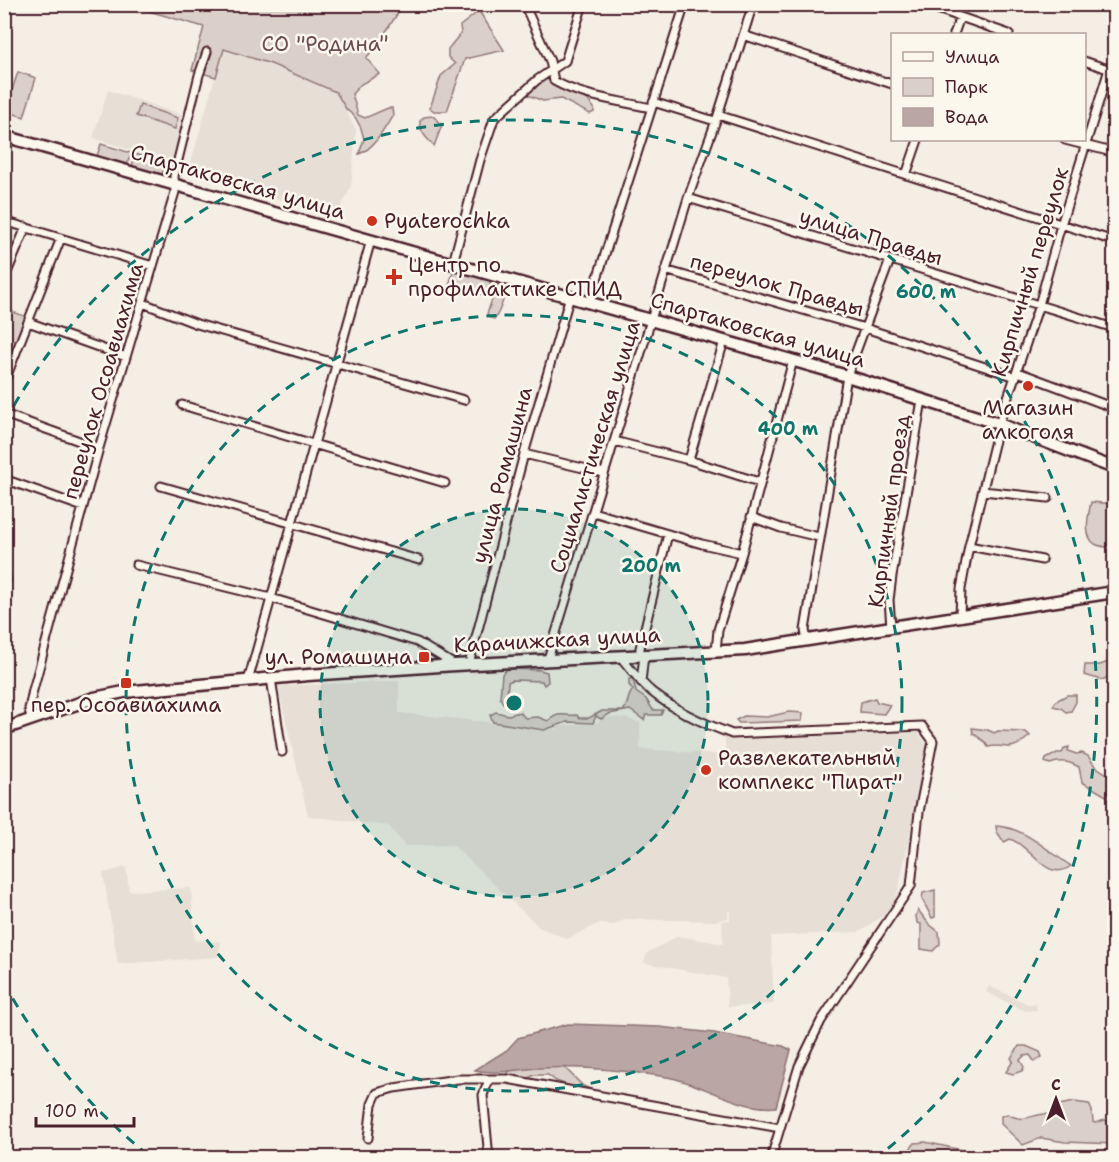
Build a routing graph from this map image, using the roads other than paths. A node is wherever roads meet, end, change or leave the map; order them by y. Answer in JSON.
{"nodes":[{"id":1,"x":525,"y":4,"type":"edge"},
{"id":2,"x":583,"y":4,"type":"edge"},
{"id":3,"x":685,"y":4,"type":"edge"},
{"id":4,"x":753,"y":4,"type":"edge"},
{"id":5,"x":923,"y":4,"type":"edge"},
{"id":6,"x":960,"y":17,"type":"junction"},
{"id":7,"x":954,"y":33,"type":"edge"},
{"id":8,"x":1006,"y":33,"type":"edge"},
{"id":9,"x":743,"y":35,"type":"junction"},
{"id":10,"x":207,"y":52,"type":"dead end"},
{"id":11,"x":1114,"y":61,"type":"edge"},
{"id":12,"x":1086,"y":62,"type":"edge"},
{"id":13,"x":1112,"y":70,"type":"edge"},
{"id":14,"x":551,"y":71,"type":"junction"},
{"id":15,"x":891,"y":84,"type":"edge"},
{"id":16,"x":652,"y":105,"type":"junction"},
{"id":17,"x":716,"y":118,"type":"junction"},
{"id":18,"x":4,"y":136,"type":"edge"},
{"id":19,"x":918,"y":141,"type":"edge"},
{"id":20,"x":1068,"y":141,"type":"edge"},
{"id":21,"x":1085,"y":146,"type":"junction"},
{"id":22,"x":1108,"y":151,"type":"dead end"},
{"id":23,"x":906,"y":175,"type":"junction"},
{"id":24,"x":175,"y":183,"type":"junction"},
{"id":25,"x":688,"y":198,"type":"junction"},
{"id":26,"x":4,"y":221,"type":"edge"},
{"id":27,"x":1061,"y":225,"type":"junction"},
{"id":28,"x":26,"y":227,"type":"junction"},
{"id":29,"x":61,"y":238,"type":"junction"},
{"id":30,"x":371,"y":240,"type":"junction"},
{"id":31,"x":1114,"y":242,"type":"edge"},
{"id":32,"x":890,"y":260,"type":"junction"},
{"id":33,"x":453,"y":263,"type":"junction"},
{"id":34,"x":153,"y":266,"type":"junction"},
{"id":35,"x":665,"y":270,"type":"junction"},
{"id":36,"x":4,"y":280,"type":"edge"},
{"id":37,"x":570,"y":296,"type":"junction"},
{"id":38,"x":590,"y":301,"type":"junction"},
{"id":39,"x":143,"y":303,"type":"junction"},
{"id":40,"x":1039,"y":305,"type":"junction"},
{"id":41,"x":651,"y":319,"type":"junction"},
{"id":42,"x":28,"y":322,"type":"junction"},
{"id":43,"x":865,"y":328,"type":"junction"},
{"id":44,"x":1114,"y":328,"type":"edge"},
{"id":45,"x":724,"y":341,"type":"junction"},
{"id":46,"x":126,"y":357,"type":"junction"},
{"id":47,"x":793,"y":360,"type":"junction"},
{"id":48,"x":338,"y":363,"type":"junction"},
{"id":49,"x":1017,"y":374,"type":"junction"},
{"id":50,"x":847,"y":376,"type":"junction"},
{"id":51,"x":4,"y":383,"type":"edge"},
{"id":52,"x":464,"y":400,"type":"dead end"},
{"id":53,"x":922,"y":400,"type":"junction"},
{"id":54,"x":183,"y":405,"type":"dead end"},
{"id":55,"x":1114,"y":408,"type":"edge"},
{"id":56,"x":4,"y":414,"type":"edge"},
{"id":57,"x":999,"y":424,"type":"junction"},
{"id":58,"x":614,"y":441,"type":"junction"},
{"id":59,"x":315,"y":444,"type":"junction"},
{"id":60,"x":99,"y":448,"type":"junction"},
{"id":61,"x":524,"y":454,"type":"junction"},
{"id":62,"x":689,"y":460,"type":"junction"},
{"id":63,"x":1114,"y":468,"type":"edge"},
{"id":64,"x":604,"y":473,"type":"junction"},
{"id":65,"x":4,"y":479,"type":"edge"},
{"id":66,"x":759,"y":482,"type":"junction"},
{"id":67,"x":445,"y":483,"type":"dead end"},
{"id":68,"x":161,"y":486,"type":"dead end"},
{"id":69,"x":983,"y":491,"type":"junction"},
{"id":70,"x":1048,"y":498,"type":"dead end"},
{"id":71,"x":84,"y":507,"type":"junction"},
{"id":72,"x":593,"y":512,"type":"junction"},
{"id":73,"x":751,"y":517,"type":"junction"},
{"id":74,"x":292,"y":522,"type":"junction"},
{"id":75,"x":668,"y":534,"type":"junction"},
{"id":76,"x":819,"y":537,"type":"junction"},
{"id":77,"x":969,"y":546,"type":"junction"},
{"id":78,"x":742,"y":553,"type":"junction"},
{"id":79,"x":419,"y":560,"type":"dead end"},
{"id":80,"x":1042,"y":560,"type":"dead end"},
{"id":81,"x":136,"y":565,"type":"dead end"},
{"id":82,"x":4,"y":569,"type":"edge"},
{"id":83,"x":4,"y":587,"type":"edge"},
{"id":84,"x":1114,"y":592,"type":"edge"},
{"id":85,"x":271,"y":598,"type":"junction"},
{"id":86,"x":960,"y":616,"type":"junction"},
{"id":87,"x":891,"y":627,"type":"junction"},
{"id":88,"x":807,"y":641,"type":"junction"},
{"id":89,"x":716,"y":652,"type":"junction"},
{"id":90,"x":620,"y":656,"type":"junction"},
{"id":91,"x":642,"y":656,"type":"junction"},
{"id":92,"x":548,"y":659,"type":"junction"},
{"id":93,"x":469,"y":664,"type":"junction"},
{"id":94,"x":455,"y":665,"type":"junction"},
{"id":95,"x":271,"y":678,"type":"junction"},
{"id":96,"x":248,"y":681,"type":"junction"},
{"id":97,"x":641,"y":682,"type":"junction"},
{"id":98,"x":31,"y":719,"type":"junction"},
{"id":99,"x":4,"y":729,"type":"edge"},
{"id":100,"x":282,"y":752,"type":"dead end"},
{"id":101,"x":489,"y":1080,"type":"junction"},
{"id":102,"x":780,"y":1128,"type":"junction"},
{"id":103,"x":368,"y":1138,"type":"dead end"},
{"id":104,"x":489,"y":1158,"type":"edge"},
{"id":105,"x":771,"y":1158,"type":"edge"}],
"edges":[{"from":1,"to":14,"type":"street"},
{"from":2,"to":14,"type":"street"},
{"from":3,"to":16,"type":"street"},
{"from":4,"to":9,"type":"street","name":"Социалистическая улица"},
{"from":5,"to":6,"type":"street"},
{"from":6,"to":7,"type":"street"},
{"from":6,"to":8,"type":"street"},
{"from":9,"to":15,"type":"street"},
{"from":9,"to":17,"type":"street","name":"Социалистическая улица"},
{"from":10,"to":24,"type":"street","name":"переулок Осоавиахима"},
{"from":11,"to":13,"type":"street","name":"Кирпичный переулок"},
{"from":12,"to":13,"type":"street"},
{"from":13,"to":21,"type":"street","name":"Кирпичный переулок"},
{"from":14,"to":16,"type":"street"},
{"from":14,"to":33,"type":"street"},
{"from":16,"to":17,"type":"street"},
{"from":16,"to":38,"type":"street"},
{"from":17,"to":23,"type":"street"},
{"from":17,"to":25,"type":"street","name":"Социалистическая улица"},
{"from":18,"to":24,"type":"street","name":"Спартаковская улица"},
{"from":19,"to":23,"type":"street"},
{"from":20,"to":21,"type":"street"},
{"from":21,"to":22,"type":"street"},
{"from":21,"to":27,"type":"street","name":"Кирпичный переулок"},
{"from":23,"to":27,"type":"street"},
{"from":24,"to":30,"type":"street","name":"Спартаковская улица"},
{"from":24,"to":34,"type":"street","name":"переулок Осоавиахима"},
{"from":25,"to":32,"type":"street","name":"улица Правды"},
{"from":25,"to":35,"type":"street","name":"Социалистическая улица"},
{"from":26,"to":28,"type":"street"},
{"from":27,"to":31,"type":"street"},
{"from":27,"to":40,"type":"street","name":"Кирпичный переулок"},
{"from":28,"to":29,"type":"street"},
{"from":28,"to":36,"type":"street"},
{"from":29,"to":34,"type":"street"},
{"from":29,"to":42,"type":"street"},
{"from":30,"to":33,"type":"street","name":"Спартаковская улица"},
{"from":30,"to":48,"type":"street"},
{"from":32,"to":40,"type":"street","name":"улица Правды"},
{"from":32,"to":43,"type":"street"},
{"from":33,"to":37,"type":"street","name":"Спартаковская улица"},
{"from":34,"to":39,"type":"street","name":"переулок Осоавиахима"},
{"from":35,"to":41,"type":"street","name":"Социалистическая улица"},
{"from":35,"to":43,"type":"street","name":"переулок Правды"},
{"from":37,"to":38,"type":"street","name":"Спартаковская улица"},
{"from":37,"to":61,"type":"street","name":"улица Ромашина"},
{"from":38,"to":41,"type":"street","name":"Спартаковская улица"},
{"from":39,"to":46,"type":"street","name":"переулок Осоавиахима"},
{"from":39,"to":48,"type":"street"},
{"from":40,"to":44,"type":"street","name":"улица Правды"},
{"from":40,"to":49,"type":"street","name":"Кирпичный переулок"},
{"from":41,"to":45,"type":"street","name":"Спартаковская улица"},
{"from":41,"to":58,"type":"street","name":"Социалистическая улица"},
{"from":42,"to":46,"type":"street"},
{"from":42,"to":51,"type":"street"},
{"from":43,"to":49,"type":"street","name":"переулок Правды"},
{"from":43,"to":50,"type":"street"},
{"from":45,"to":47,"type":"street","name":"Спартаковская улица"},
{"from":45,"to":62,"type":"street"},
{"from":46,"to":60,"type":"street","name":"переулок Осоавиахима"},
{"from":47,"to":50,"type":"street","name":"Спартаковская улица"},
{"from":47,"to":66,"type":"street"},
{"from":48,"to":52,"type":"street"},
{"from":48,"to":59,"type":"street"},
{"from":49,"to":55,"type":"street","name":"переулок Правды"},
{"from":49,"to":57,"type":"street","name":"Кирпичный переулок"},
{"from":50,"to":53,"type":"street","name":"Спартаковская улица"},
{"from":50,"to":76,"type":"street"},
{"from":53,"to":57,"type":"street","name":"Спартаковская улица"},
{"from":53,"to":87,"type":"street","name":"Кирпичный проезд"},
{"from":54,"to":59,"type":"street"},
{"from":56,"to":60,"type":"street"},
{"from":57,"to":63,"type":"street","name":"Спартаковская улица"},
{"from":57,"to":69,"type":"street","name":"Кирпичный переулок"},
{"from":58,"to":62,"type":"street"},
{"from":58,"to":64,"type":"street","name":"Социалистическая улица"},
{"from":59,"to":67,"type":"street"},
{"from":59,"to":74,"type":"street"},
{"from":60,"to":71,"type":"street","name":"переулок Осоавиахима"},
{"from":61,"to":64,"type":"street"},
{"from":61,"to":93,"type":"street","name":"улица Ромашина"},
{"from":62,"to":66,"type":"street"},
{"from":64,"to":72,"type":"street","name":"Социалистическая улица"},
{"from":65,"to":71,"type":"street"},
{"from":66,"to":73,"type":"street"},
{"from":68,"to":74,"type":"street"},
{"from":69,"to":70,"type":"street"},
{"from":69,"to":77,"type":"street","name":"Кирпичный переулок"},
{"from":71,"to":98,"type":"street","name":"переулок Осоавиахима"},
{"from":72,"to":75,"type":"street"},
{"from":72,"to":92,"type":"street","name":"Социалистическая улица"},
{"from":73,"to":76,"type":"street"},
{"from":73,"to":78,"type":"street"},
{"from":74,"to":79,"type":"street"},
{"from":74,"to":85,"type":"street"},
{"from":75,"to":78,"type":"street"},
{"from":75,"to":91,"type":"street"},
{"from":76,"to":88,"type":"street"},
{"from":77,"to":80,"type":"street"},
{"from":77,"to":86,"type":"street","name":"Кирпичный переулок"},
{"from":78,"to":89,"type":"street"},
{"from":81,"to":85,"type":"street"},
{"from":82,"to":83,"type":"street"},
{"from":84,"to":86,"type":"street","name":"Карачижская улица"},
{"from":85,"to":94,"type":"street"},
{"from":85,"to":96,"type":"street"},
{"from":86,"to":87,"type":"street","name":"Карачижская улица"},
{"from":87,"to":88,"type":"street","name":"Карачижская улица"},
{"from":88,"to":89,"type":"street","name":"Карачижская улица"},
{"from":89,"to":91,"type":"street","name":"Карачижская улица"},
{"from":90,"to":91,"type":"street","name":"Карачижская улица"},
{"from":90,"to":92,"type":"street","name":"Карачижская улица"},
{"from":90,"to":97,"type":"street"},
{"from":91,"to":97,"type":"street"},
{"from":92,"to":93,"type":"street","name":"Карачижская улица"},
{"from":93,"to":94,"type":"street","name":"Карачижская улица"},
{"from":94,"to":95,"type":"street","name":"Карачижская улица"},
{"from":95,"to":96,"type":"street","name":"Карачижская улица"},
{"from":95,"to":100,"type":"street"},
{"from":96,"to":98,"type":"street","name":"Карачижская улица"},
{"from":97,"to":102,"type":"street"},
{"from":98,"to":99,"type":"street","name":"Карачижская улица"},
{"from":101,"to":102,"type":"street"},
{"from":101,"to":103,"type":"street"},
{"from":101,"to":104,"type":"street"},
{"from":102,"to":105,"type":"street"}]}
